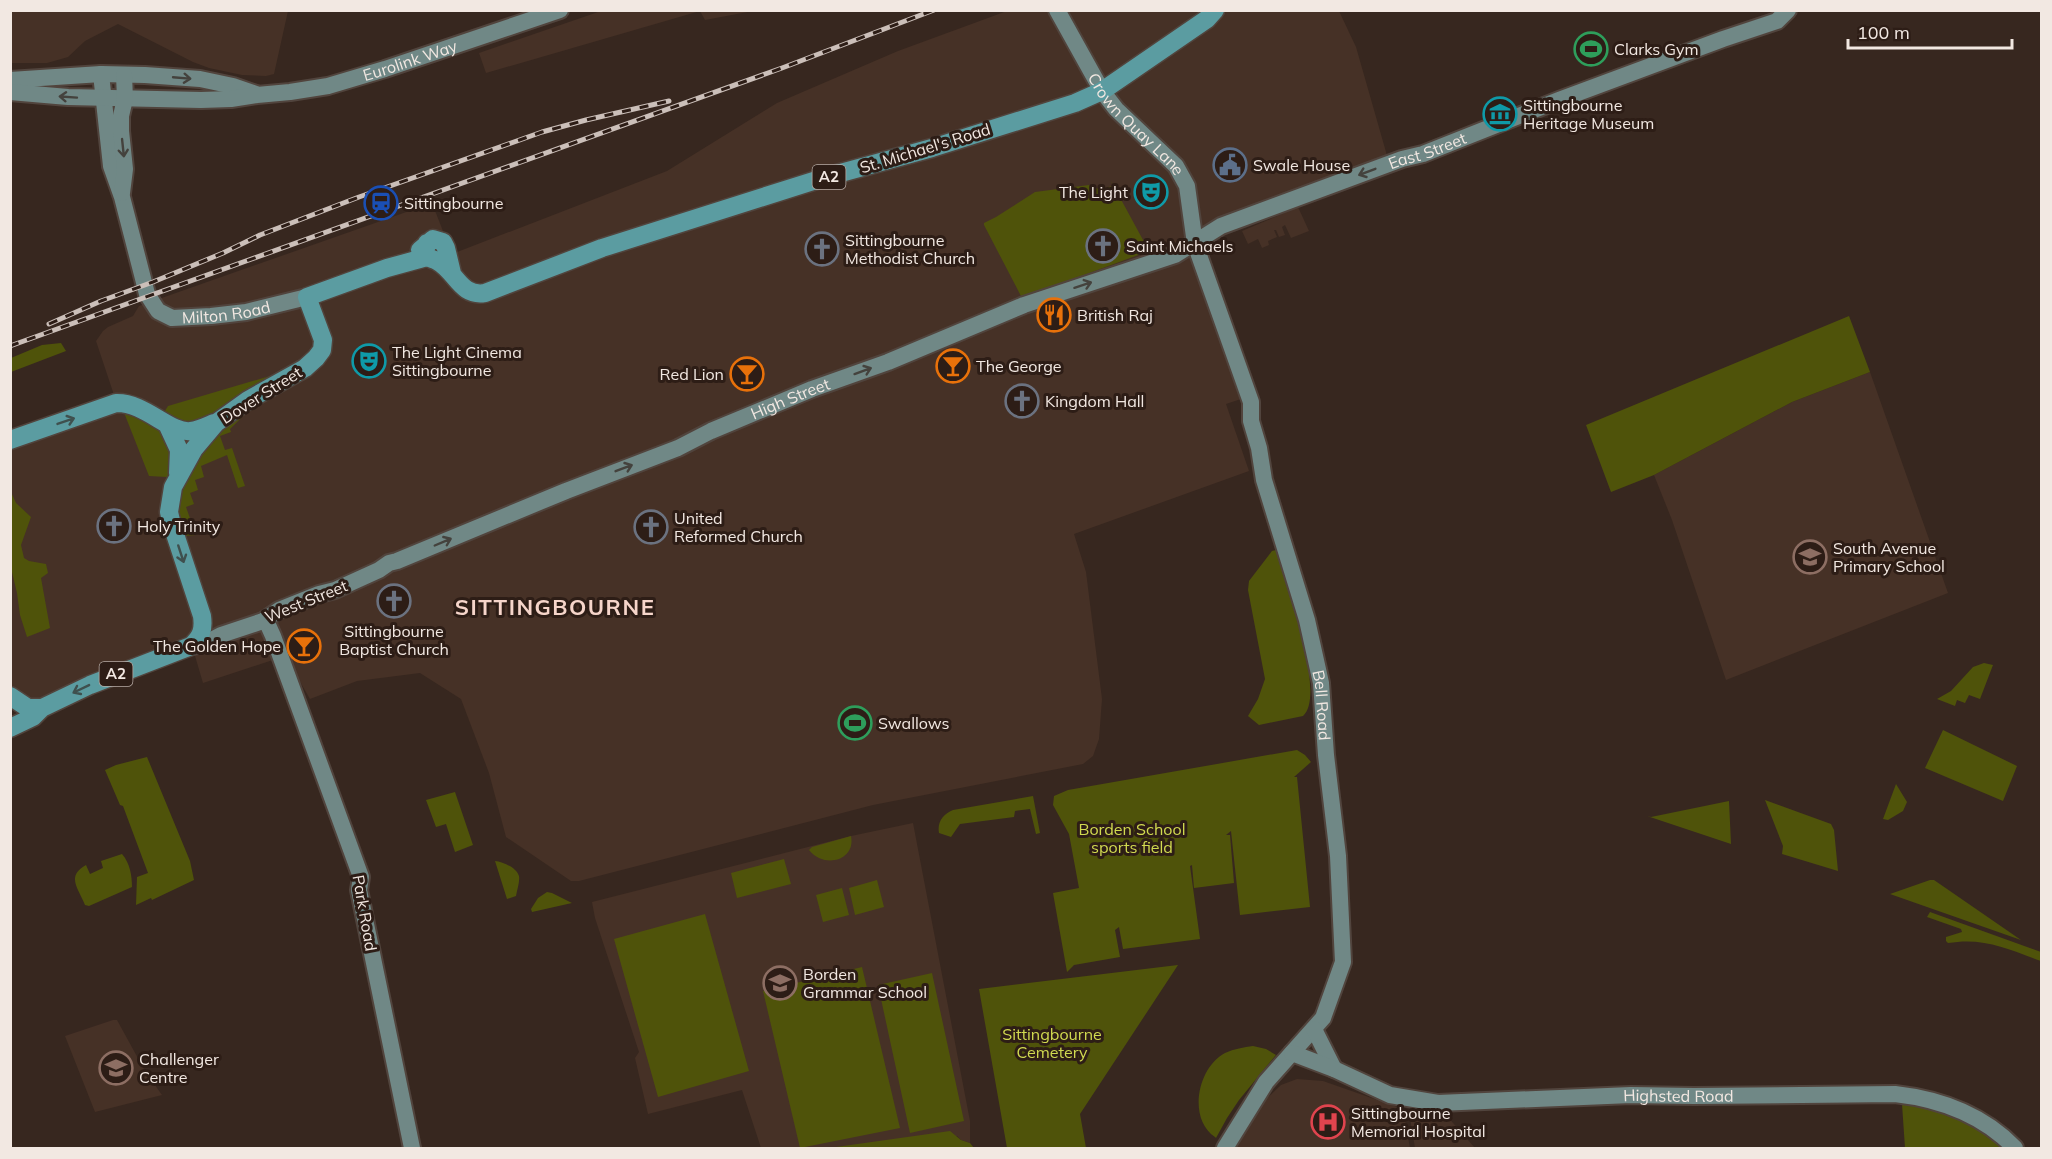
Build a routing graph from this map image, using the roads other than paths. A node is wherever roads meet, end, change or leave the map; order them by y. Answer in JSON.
{"nodes":[{"id":1,"x":560,"y":10,"type":"edge"},
{"id":2,"x":1057,"y":10,"type":"edge"},
{"id":3,"x":1215,"y":10,"type":"edge"},
{"id":4,"x":1788,"y":10,"type":"edge"},
{"id":5,"x":1765,"y":18,"type":"edge"},
{"id":6,"x":101,"y":74,"type":"junction"},
{"id":7,"x":124,"y":75,"type":"junction"},
{"id":8,"x":10,"y":80,"type":"edge"},
{"id":9,"x":1102,"y":91,"type":"junction"},
{"id":10,"x":10,"y":92,"type":"edge"},
{"id":11,"x":257,"y":94,"type":"junction"},
{"id":12,"x":104,"y":98,"type":"junction"},
{"id":13,"x":125,"y":99,"type":"junction"},
{"id":14,"x":122,"y":197,"type":"junction"},
{"id":15,"x":1195,"y":244,"type":"junction"},
{"id":16,"x":340,"y":285,"type":"junction"},
{"id":17,"x":307,"y":297,"type":"junction"},
{"id":18,"x":316,"y":318,"type":"junction"},
{"id":19,"x":216,"y":423,"type":"junction"},
{"id":20,"x":166,"y":424,"type":"junction"},
{"id":21,"x":10,"y":440,"type":"edge"},
{"id":22,"x":177,"y":477,"type":"junction"},
{"id":23,"x":389,"y":563,"type":"joint"},
{"id":24,"x":263,"y":621,"type":"junction"},
{"id":25,"x":204,"y":626,"type":"junction"},
{"id":26,"x":221,"y":635,"type":"junction"},
{"id":27,"x":190,"y":646,"type":"junction"},
{"id":28,"x":10,"y":696,"type":"edge"},
{"id":29,"x":10,"y":703,"type":"edge"},
{"id":30,"x":42,"y":708,"type":"junction"},
{"id":31,"x":10,"y":711,"type":"edge"},
{"id":32,"x":10,"y":728,"type":"edge"},
{"id":33,"x":1314,"y":1029,"type":"junction"},
{"id":34,"x":1292,"y":1053,"type":"junction"},
{"id":35,"x":1334,"y":1069,"type":"junction"},
{"id":36,"x":412,"y":1149,"type":"edge"},
{"id":37,"x":1226,"y":1149,"type":"edge"},
{"id":38,"x":2015,"y":1149,"type":"edge"}],
"edges":[{"from":1,"to":11,"type":"street","name":"Eurolink Way"},
{"from":2,"to":9,"type":"street","name":"Crown Quay Lane"},
{"from":3,"to":9,"type":"main road","name":"St. Michael's Road","number":"A2"},
{"from":4,"to":5,"type":"street","name":"East Street"},
{"from":5,"to":15,"type":"street","name":"East Street","one_way":true},
{"from":6,"to":7,"type":"street","name":"Eurolink Way"},
{"from":6,"to":8,"type":"street","name":"Eurolink Way"},
{"from":6,"to":12,"type":"street","name":"Milton Road"},
{"from":7,"to":11,"type":"street","name":"Eurolink Way","one_way":true},
{"from":7,"to":13,"type":"street","name":"Milton Road"},
{"from":9,"to":15,"type":"street","name":"Crown Quay Lane"},
{"from":9,"to":16,"type":"main road","name":"St. Michael's Road","number":"A2"},
{"from":12,"to":10,"type":"street","name":"Eurolink Way","one_way":true},
{"from":11,"to":13,"type":"street","name":"Eurolink Way"},
{"from":12,"to":13,"type":"street","name":"Eurolink Way"},
{"from":12,"to":14,"type":"street","name":"Milton Road"},
{"from":13,"to":14,"type":"street","name":"Milton Road","one_way":true},
{"from":14,"to":17,"type":"street","name":"Milton Road"},
{"from":23,"to":15,"type":"street","name":"High Street","one_way":true},
{"from":15,"to":33,"type":"street","name":"Bell Road"},
{"from":16,"to":17,"type":"main road","name":"St. Michael's Road","number":"A2"},
{"from":16,"to":18,"type":"main road"},
{"from":17,"to":18,"type":"main road","name":"Dover Street"},
{"from":18,"to":19,"type":"main road","name":"Dover Street"},
{"from":19,"to":20,"type":"main road"},
{"from":19,"to":22,"type":"main road","name":"Dover Street"},
{"from":21,"to":20,"type":"main road","one_way":true},
{"from":20,"to":22,"type":"main road"},
{"from":22,"to":25,"type":"main road","name":"Dover Street","one_way":true},
{"from":23,"to":24,"type":"street","name":"West Street"},
{"from":24,"to":26,"type":"street","name":"West Street"},
{"from":24,"to":36,"type":"street","name":"Park Road"},
{"from":25,"to":26,"type":"street"},
{"from":25,"to":27,"type":"main road"},
{"from":26,"to":27,"type":"street","name":"West Street"},
{"from":27,"to":30,"type":"main road","name":"West Street","number":"A2","one_way":true},
{"from":28,"to":30,"type":"main road"},
{"from":29,"to":31,"type":"main road"},
{"from":30,"to":32,"type":"main road","name":"West Street","number":"A2"},
{"from":33,"to":34,"type":"street","name":"Bell Road"},
{"from":33,"to":35,"type":"street"},
{"from":34,"to":35,"type":"street","name":"Highsted Road"},
{"from":34,"to":37,"type":"street","name":"Bell Road"},
{"from":35,"to":38,"type":"street","name":"Highsted Road"}]}
